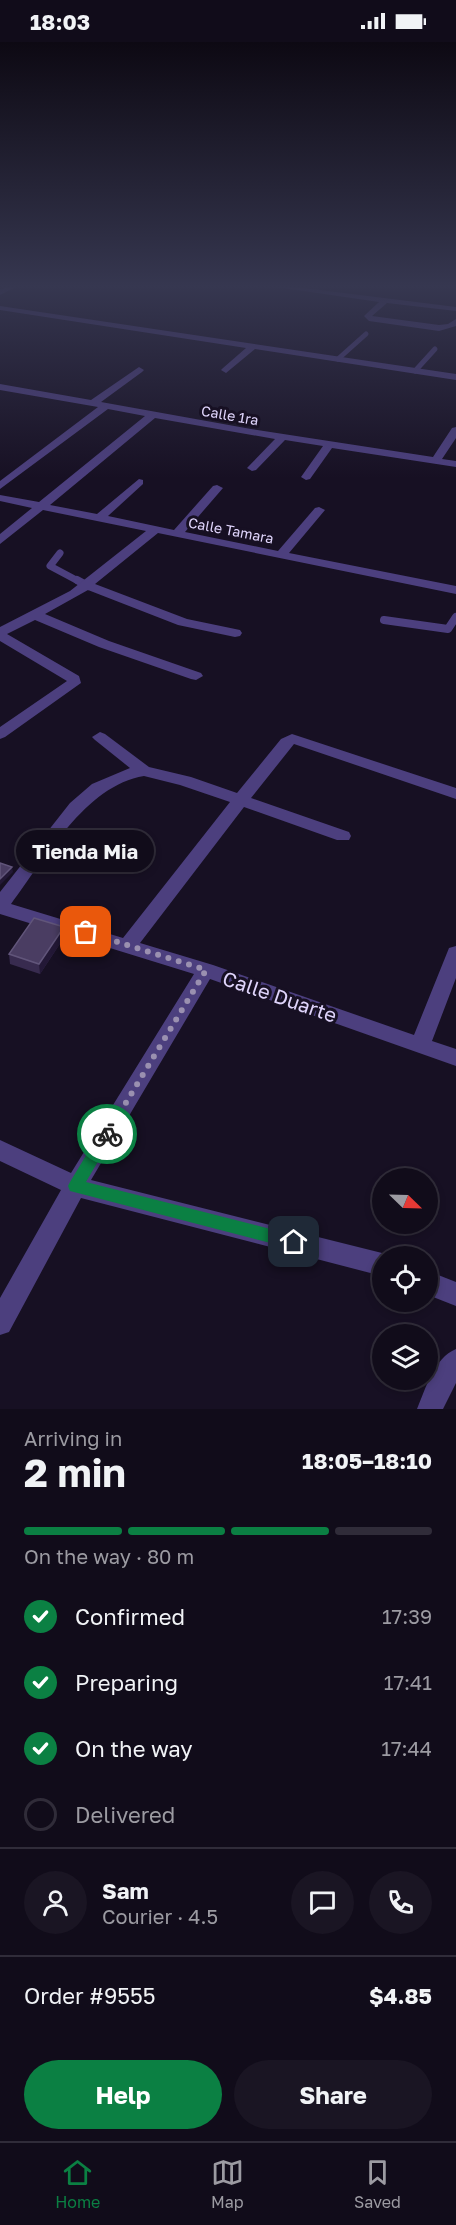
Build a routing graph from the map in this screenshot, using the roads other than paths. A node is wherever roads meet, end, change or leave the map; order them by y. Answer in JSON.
{"nodes":[{"id":1,"x":248,"y":351,"type":"edge"},
{"id":2,"x":279,"y":351,"type":"edge"},
{"id":3,"x":347,"y":351,"type":"edge"},
{"id":4,"x":433,"y":351,"type":"edge"},
{"id":5,"x":338,"y":359,"type":"junction"},
{"id":6,"x":139,"y":370,"type":"dead end"},
{"id":7,"x":226,"y":370,"type":"dead end"},
{"id":8,"x":415,"y":371,"type":"junction"},
{"id":9,"x":456,"y":377,"type":"edge"},
{"id":10,"x":0,"y":387,"type":"edge"},
{"id":11,"x":92,"y":404,"type":"junction"},
{"id":12,"x":105,"y":407,"type":"junction"},
{"id":13,"x":152,"y":415,"type":"junction"},
{"id":14,"x":456,"y":430,"type":"edge"},
{"id":15,"x":282,"y":437,"type":"junction"},
{"id":16,"x":330,"y":444,"type":"junction"},
{"id":17,"x":436,"y":460,"type":"junction"},
{"id":18,"x":456,"y":464,"type":"edge"},
{"id":19,"x":252,"y":468,"type":"dead end"},
{"id":20,"x":306,"y":477,"type":"dead end"},
{"id":21,"x":139,"y":482,"type":"dead end"},
{"id":22,"x":0,"y":486,"type":"edge"},
{"id":23,"x":217,"y":488,"type":"dead end"},
{"id":24,"x":5,"y":499,"type":"edge"},
{"id":25,"x":41,"y":507,"type":"junction"},
{"id":26,"x":0,"y":509,"type":"edge"},
{"id":27,"x":319,"y":510,"type":"dead end"},
{"id":28,"x":99,"y":519,"type":"junction"},
{"id":29,"x":155,"y":530,"type":"junction"},
{"id":30,"x":177,"y":534,"type":"junction"},
{"id":31,"x":0,"y":540,"type":"edge"},
{"id":32,"x":60,"y":553,"type":"dead end"},
{"id":33,"x":281,"y":555,"type":"junction"},
{"id":34,"x":88,"y":586,"type":"junction"},
{"id":35,"x":456,"y":590,"type":"edge"},
{"id":36,"x":35,"y":615,"type":"junction"},
{"id":37,"x":456,"y":617,"type":"edge"},
{"id":38,"x":384,"y":620,"type":"dead end"},
{"id":39,"x":0,"y":633,"type":"edge"},
{"id":40,"x":235,"y":633,"type":"dead end"},
{"id":41,"x":196,"y":676,"type":"dead end"},
{"id":42,"x":0,"y":734,"type":"edge"},
{"id":43,"x":100,"y":737,"type":"dead end"},
{"id":44,"x":144,"y":771,"type":"junction"},
{"id":45,"x":456,"y":794,"type":"edge"},
{"id":46,"x":242,"y":801,"type":"junction"},
{"id":47,"x":343,"y":836,"type":"dead end"},
{"id":48,"x":0,"y":906,"type":"edge"},
{"id":49,"x":128,"y":945,"type":"junction"},
{"id":50,"x":456,"y":953,"type":"edge"},
{"id":51,"x":206,"y":970,"type":"junction"},
{"id":52,"x":420,"y":1045,"type":"junction"},
{"id":53,"x":456,"y":1058,"type":"edge"},
{"id":54,"x":0,"y":1150,"type":"edge"},
{"id":55,"x":75,"y":1186,"type":"junction"},
{"id":56,"x":372,"y":1262,"type":"edge"},
{"id":57,"x":438,"y":1287,"type":"edge"},
{"id":58,"x":456,"y":1294,"type":"edge"},
{"id":59,"x":0,"y":1323,"type":"edge"},
{"id":60,"x":456,"y":1362,"type":"edge"},
{"id":61,"x":430,"y":1409,"type":"edge"}],
"edges":[{"from":1,"to":7,"type":"street"},
{"from":2,"to":5,"type":"street"},
{"from":3,"to":5,"type":"lane"},
{"from":4,"to":8,"type":"lane"},
{"from":5,"to":8,"type":"street"},
{"from":6,"to":11,"type":"street"},
{"from":8,"to":9,"type":"street"},
{"from":10,"to":11,"type":"street","name":"Calle 1ra"},
{"from":11,"to":12,"type":"street","name":"Calle 1ra"},
{"from":12,"to":13,"type":"street","name":"Calle 1ra"},
{"from":12,"to":22,"type":"street"},
{"from":13,"to":15,"type":"street","name":"Calle 1ra"},
{"from":13,"to":25,"type":"street"},
{"from":14,"to":17,"type":"street"},
{"from":15,"to":16,"type":"street","name":"Calle 1ra"},
{"from":15,"to":19,"type":"street"},
{"from":16,"to":17,"type":"street","name":"Calle 1ra"},
{"from":16,"to":20,"type":"street"},
{"from":17,"to":18,"type":"street","name":"Calle 1ra"},
{"from":21,"to":28,"type":"street"},
{"from":23,"to":30,"type":"street"},
{"from":24,"to":25,"type":"street","name":"Calle Tamara"},
{"from":24,"to":26,"type":"street"},
{"from":25,"to":28,"type":"street","name":"Calle Tamara"},
{"from":25,"to":31,"type":"street"},
{"from":27,"to":33,"type":"street"},
{"from":28,"to":29,"type":"street","name":"Calle Tamara"},
{"from":29,"to":30,"type":"street","name":"Calle Tamara"},
{"from":29,"to":34,"type":"street"},
{"from":30,"to":33,"type":"street","name":"Calle Tamara"},
{"from":32,"to":34,"type":"lane"},
{"from":33,"to":35,"type":"street","name":"Calle Tamara"},
{"from":34,"to":36,"type":"street"},
{"from":34,"to":40,"type":"street"},
{"from":36,"to":39,"type":"street"},
{"from":36,"to":41,"type":"street"},
{"from":37,"to":38,"type":"lane"},
{"from":39,"to":42,"type":"street"},
{"from":43,"to":44,"type":"street"},
{"from":44,"to":46,"type":"street"},
{"from":44,"to":48,"type":"street"},
{"from":45,"to":46,"type":"street"},
{"from":46,"to":47,"type":"street"},
{"from":46,"to":49,"type":"street"},
{"from":48,"to":49,"type":"street","name":"Calle Duarte"},
{"from":49,"to":51,"type":"street","name":"Calle Duarte"},
{"from":50,"to":52,"type":"street"},
{"from":51,"to":52,"type":"street","name":"Calle Duarte"},
{"from":51,"to":55,"type":"street"},
{"from":52,"to":53,"type":"street","name":"Calle Duarte"},
{"from":54,"to":55,"type":"street"},
{"from":55,"to":56,"type":"street"},
{"from":55,"to":59,"type":"street"},
{"from":57,"to":58,"type":"street"},
{"from":60,"to":61,"type":"street"}]}
